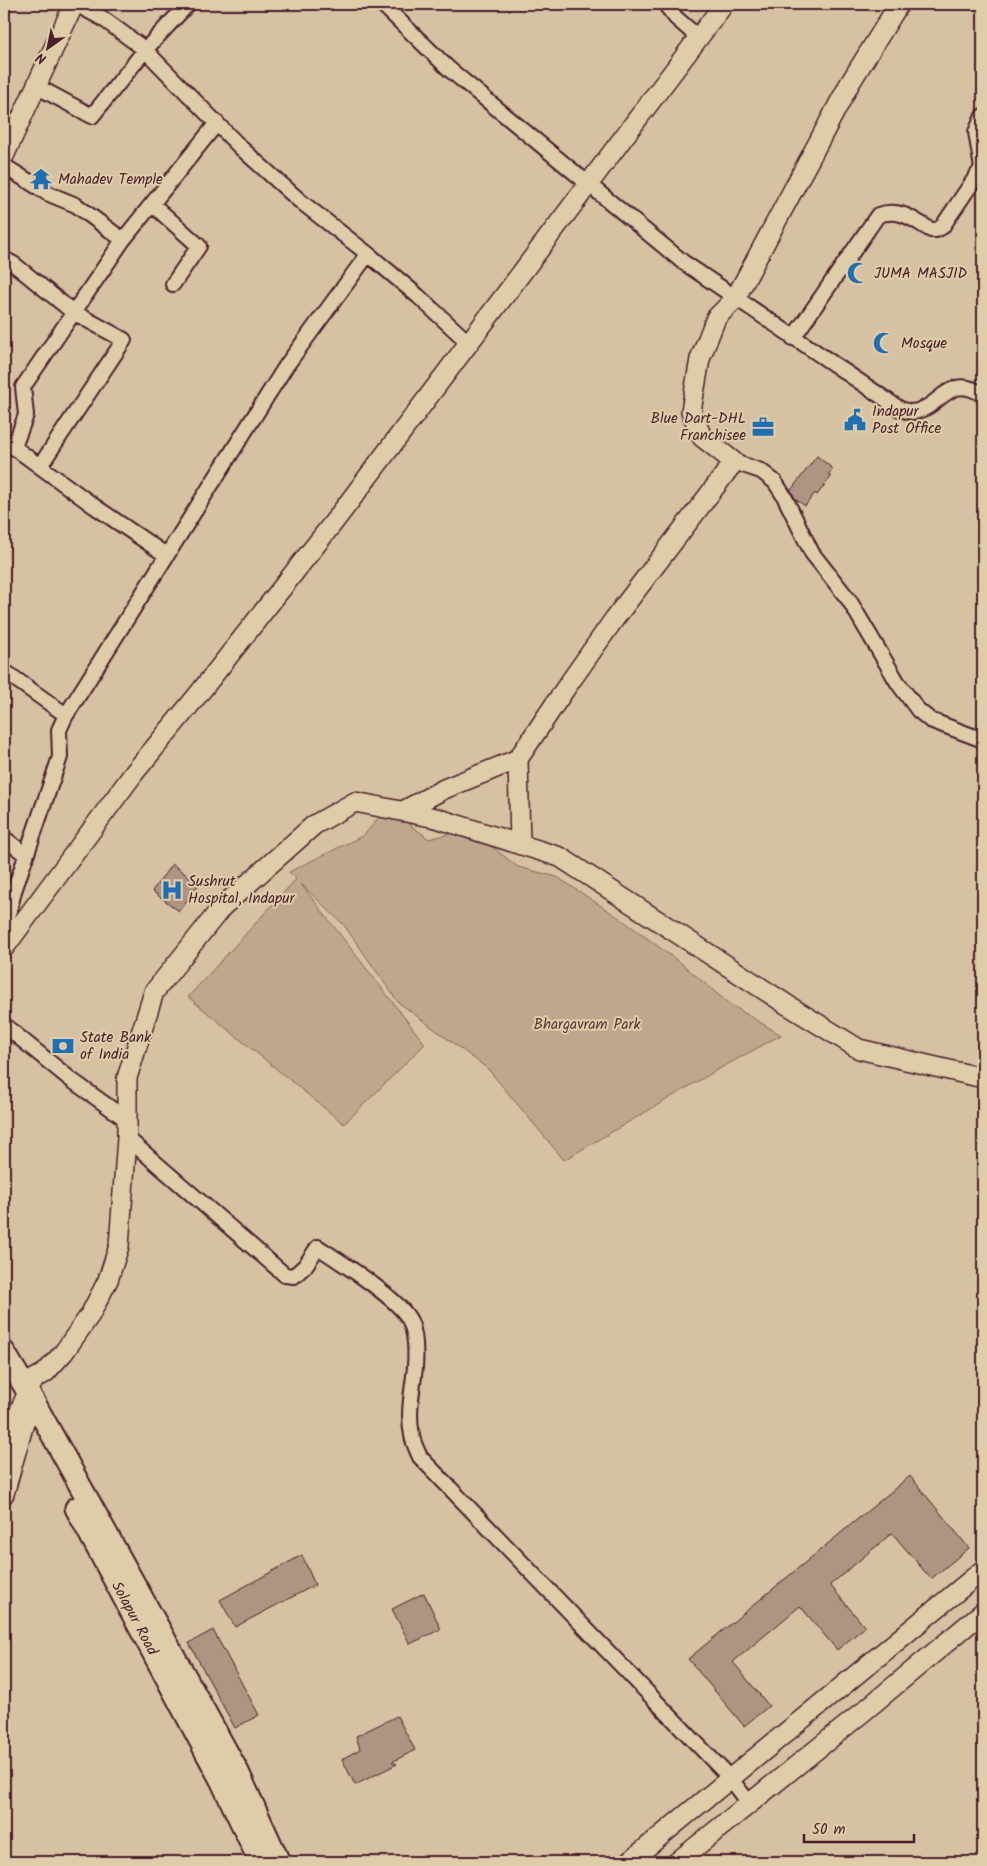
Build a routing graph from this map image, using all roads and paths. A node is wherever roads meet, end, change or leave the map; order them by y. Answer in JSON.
{"nodes":[{"id":1,"x":75,"y":4,"type":"edge"},
{"id":2,"x":188,"y":4,"type":"edge"},
{"id":3,"x":382,"y":4,"type":"edge"},
{"id":4,"x":665,"y":4,"type":"edge"},
{"id":5,"x":724,"y":4,"type":"edge"},
{"id":6,"x":898,"y":4,"type":"edge"},
{"id":7,"x":698,"y":38,"type":"junction"},
{"id":8,"x":145,"y":50,"type":"junction"},
{"id":9,"x":36,"y":86,"type":"junction"},
{"id":10,"x":983,"y":116,"type":"edge"},
{"id":11,"x":217,"y":123,"type":"junction"},
{"id":12,"x":4,"y":156,"type":"edge"},
{"id":13,"x":4,"y":166,"type":"edge"},
{"id":14,"x":588,"y":185,"type":"junction"},
{"id":15,"x":152,"y":204,"type":"junction"},
{"id":16,"x":123,"y":240,"type":"junction"},
{"id":17,"x":368,"y":254,"type":"junction"},
{"id":18,"x":4,"y":259,"type":"edge"},
{"id":19,"x":173,"y":284,"type":"dead end"},
{"id":20,"x":735,"y":299,"type":"junction"},
{"id":21,"x":73,"y":312,"type":"junction"},
{"id":22,"x":793,"y":338,"type":"junction"},
{"id":23,"x":469,"y":343,"type":"junction"},
{"id":24,"x":983,"y":395,"type":"edge"},
{"id":25,"x":9,"y":443,"type":"edge"},
{"id":26,"x":734,"y":462,"type":"junction"},
{"id":27,"x":40,"y":466,"type":"junction"},
{"id":28,"x":166,"y":555,"type":"junction"},
{"id":29,"x":4,"y":671,"type":"edge"},
{"id":30,"x":66,"y":715,"type":"junction"},
{"id":31,"x":983,"y":740,"type":"edge"},
{"id":32,"x":518,"y":759,"type":"junction"},
{"id":33,"x":403,"y":812,"type":"junction"},
{"id":34,"x":4,"y":838,"type":"edge"},
{"id":35,"x":520,"y":844,"type":"junction"},
{"id":36,"x":26,"y":855,"type":"junction"},
{"id":37,"x":4,"y":934,"type":"edge"},
{"id":38,"x":4,"y":948,"type":"edge"},
{"id":39,"x":4,"y":1025,"type":"edge"},
{"id":40,"x":983,"y":1078,"type":"edge"},
{"id":41,"x":127,"y":1129,"type":"junction"},
{"id":42,"x":4,"y":1352,"type":"edge"},
{"id":43,"x":4,"y":1378,"type":"edge"},
{"id":44,"x":27,"y":1403,"type":"junction"},
{"id":45,"x":4,"y":1445,"type":"edge"},
{"id":46,"x":4,"y":1494,"type":"edge"},
{"id":47,"x":983,"y":1570,"type":"edge"},
{"id":48,"x":983,"y":1612,"type":"edge"},
{"id":49,"x":230,"y":1776,"type":"junction"},
{"id":50,"x":730,"y":1778,"type":"junction"},
{"id":51,"x":750,"y":1804,"type":"junction"},
{"id":52,"x":260,"y":1862,"type":"edge"},
{"id":53,"x":279,"y":1862,"type":"edge"},
{"id":54,"x":629,"y":1862,"type":"edge"},
{"id":55,"x":677,"y":1862,"type":"edge"}],
"edges":[{"from":1,"to":8,"type":"street"},
{"from":1,"to":9,"type":"street"},
{"from":2,"to":8,"type":"street"},
{"from":3,"to":14,"type":"street"},
{"from":4,"to":7,"type":"street"},
{"from":5,"to":7,"type":"street"},
{"from":6,"to":20,"type":"street"},
{"from":7,"to":14,"type":"street"},
{"from":8,"to":9,"type":"street"},
{"from":8,"to":11,"type":"street"},
{"from":9,"to":12,"type":"street"},
{"from":10,"to":22,"type":"street"},
{"from":11,"to":15,"type":"street"},
{"from":11,"to":17,"type":"street"},
{"from":13,"to":16,"type":"street"},
{"from":14,"to":20,"type":"street"},
{"from":14,"to":23,"type":"street"},
{"from":15,"to":16,"type":"street"},
{"from":15,"to":19,"type":"street"},
{"from":16,"to":21,"type":"street"},
{"from":17,"to":23,"type":"street"},
{"from":17,"to":28,"type":"street"},
{"from":18,"to":21,"type":"street"},
{"from":20,"to":22,"type":"street"},
{"from":20,"to":26,"type":"street"},
{"from":21,"to":25,"type":"street"},
{"from":21,"to":27,"type":"street"},
{"from":22,"to":24,"type":"street"},
{"from":23,"to":38,"type":"street"},
{"from":25,"to":27,"type":"street"},
{"from":26,"to":31,"type":"street"},
{"from":26,"to":32,"type":"street"},
{"from":27,"to":28,"type":"street"},
{"from":28,"to":30,"type":"street"},
{"from":29,"to":30,"type":"street"},
{"from":30,"to":36,"type":"street"},
{"from":32,"to":33,"type":"street"},
{"from":32,"to":35,"type":"street"},
{"from":33,"to":35,"type":"street"},
{"from":33,"to":41,"type":"street"},
{"from":34,"to":36,"type":"street"},
{"from":35,"to":40,"type":"street"},
{"from":36,"to":37,"type":"street"},
{"from":39,"to":41,"type":"street"},
{"from":41,"to":44,"type":"street"},
{"from":41,"to":50,"type":"street"},
{"from":42,"to":44,"type":"main road"},
{"from":43,"to":44,"type":"main road","name":"Solapur Road"},
{"from":44,"to":45,"type":"street"},
{"from":44,"to":46,"type":"street"},
{"from":44,"to":49,"type":"main road","name":"Solapur Road"},
{"from":47,"to":50,"type":"street"},
{"from":48,"to":51,"type":"street"},
{"from":49,"to":52,"type":"main road","name":"Solapur Road"},
{"from":49,"to":53,"type":"main road"},
{"from":50,"to":51,"type":"street"},
{"from":50,"to":54,"type":"street"},
{"from":51,"to":55,"type":"street"}]}
